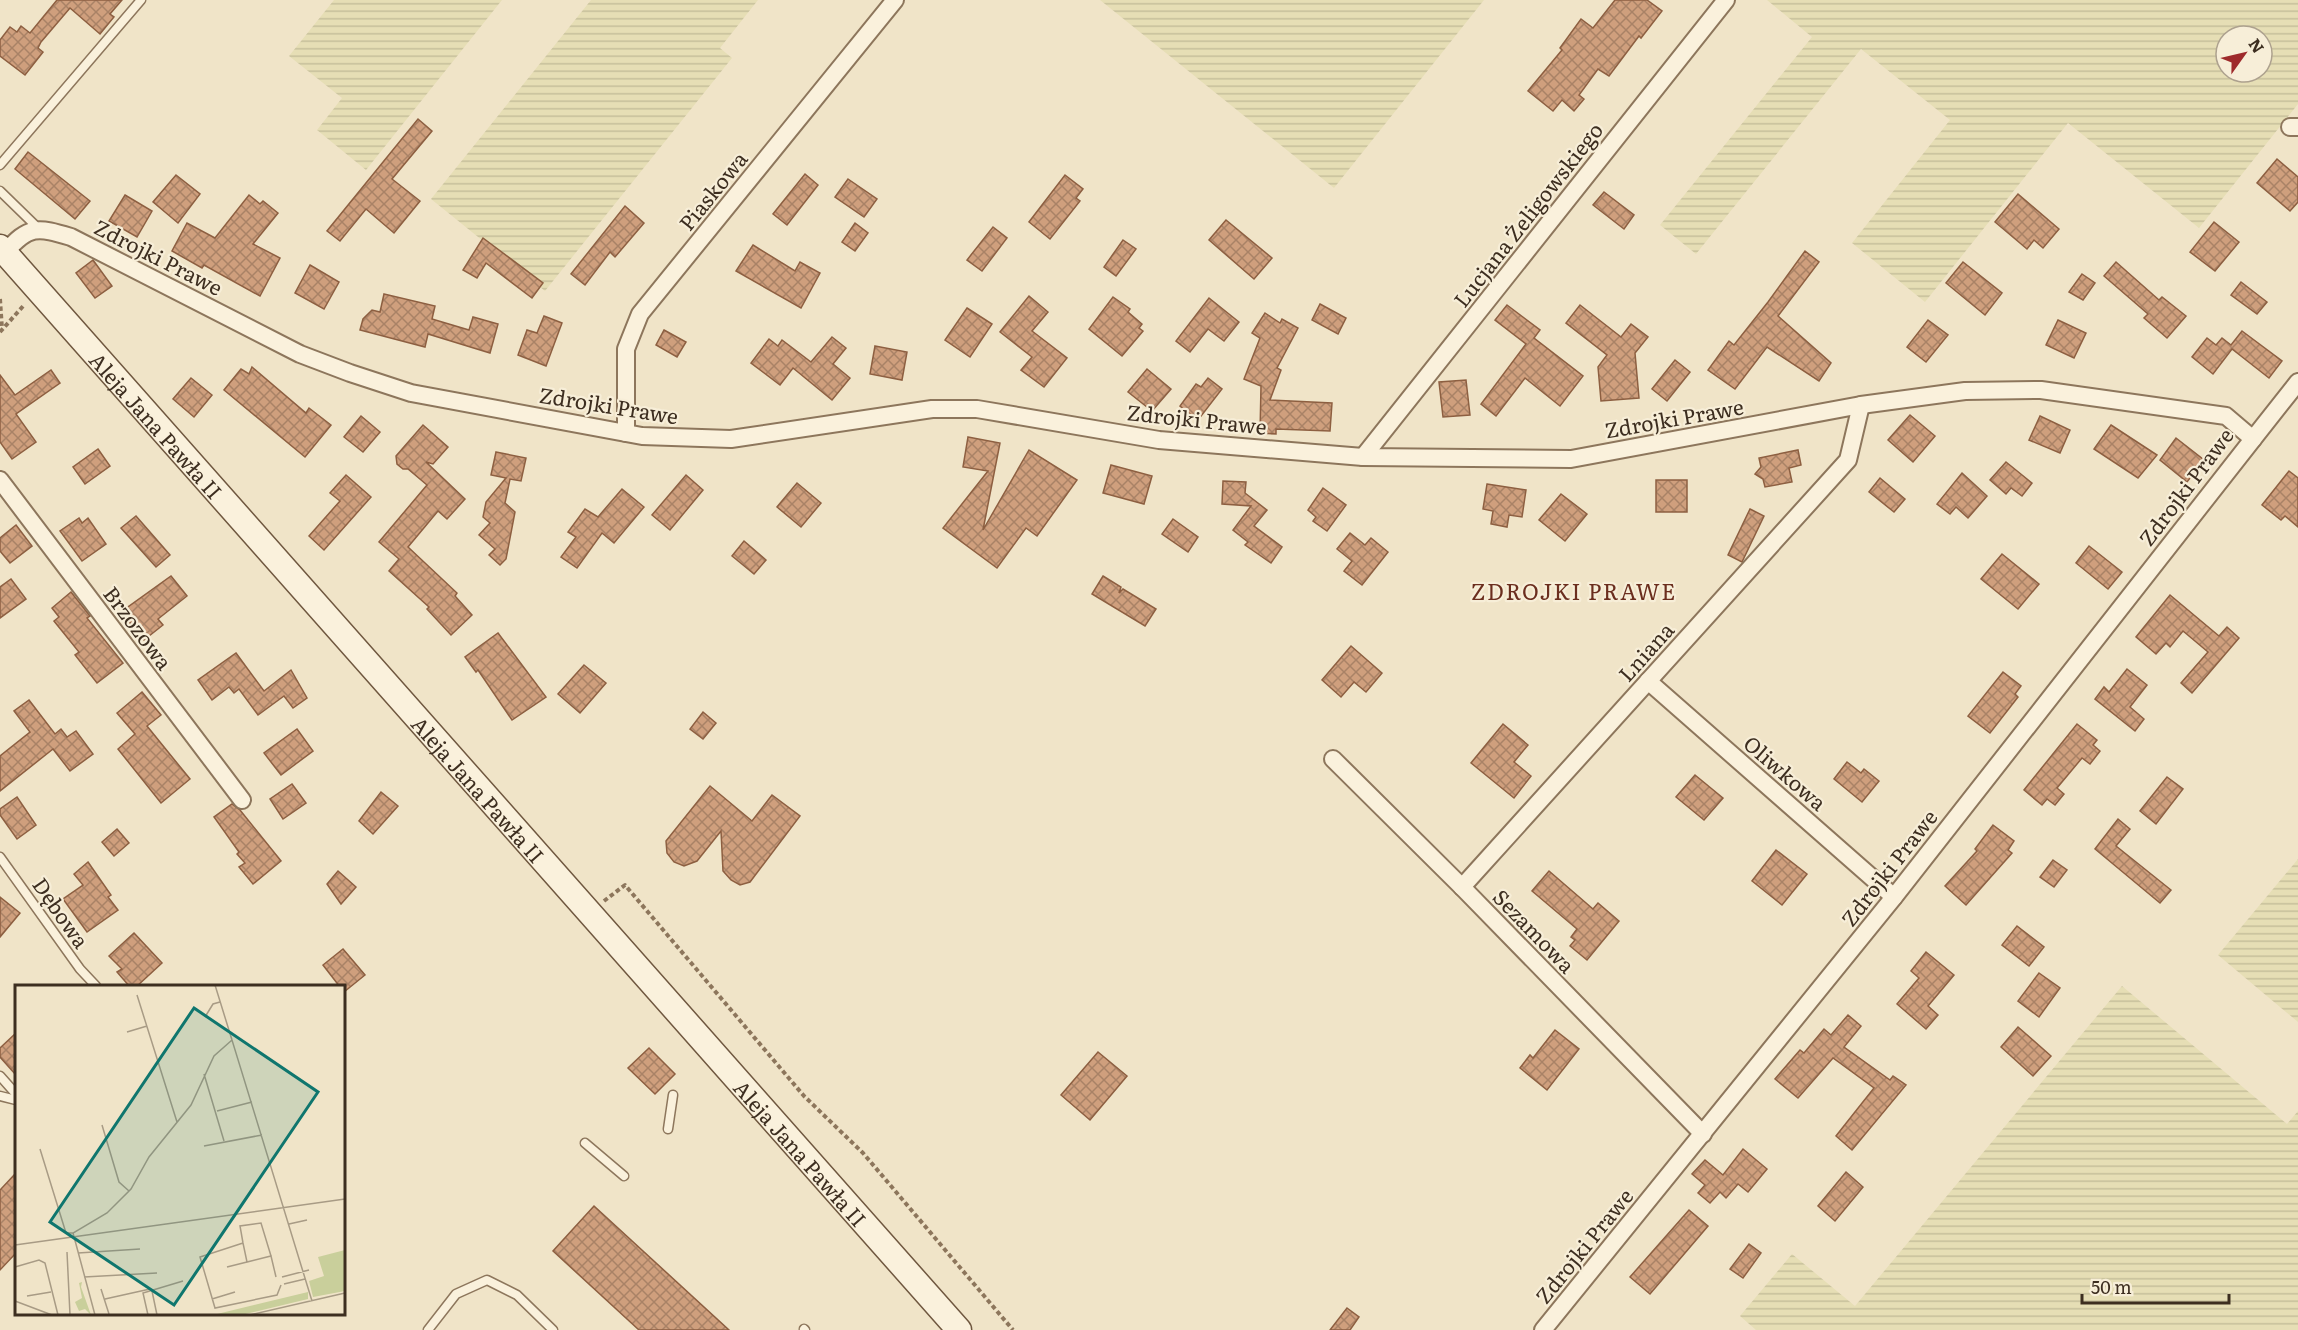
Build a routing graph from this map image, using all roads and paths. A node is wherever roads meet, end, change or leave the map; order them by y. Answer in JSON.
{"nodes":[{"id":1,"x":141,"y":0,"type":"edge"},
{"id":2,"x":895,"y":0,"type":"edge"},
{"id":3,"x":1726,"y":0,"type":"edge"},
{"id":4,"x":0,"y":165,"type":"edge"},
{"id":5,"x":0,"y":191,"type":"edge"},
{"id":6,"x":40,"y":230,"type":"junction"},
{"id":7,"x":2,"y":253,"type":"edge"},
{"id":8,"x":0,"y":299,"type":"edge"},
{"id":9,"x":26,"y":304,"type":"dead end"},
{"id":10,"x":1,"y":331,"type":"edge"},
{"id":11,"x":2298,"y":382,"type":"edge"},
{"id":12,"x":1861,"y":405,"type":"junction"},
{"id":13,"x":626,"y":433,"type":"junction"},
{"id":14,"x":2253,"y":439,"type":"junction"},
{"id":15,"x":1363,"y":457,"type":"junction"},
{"id":16,"x":0,"y":480,"type":"edge"},
{"id":17,"x":1648,"y":681,"type":"junction"},
{"id":18,"x":1333,"y":759,"type":"dead end"},
{"id":19,"x":242,"y":800,"type":"dead end"},
{"id":20,"x":0,"y":856,"type":"edge"},
{"id":21,"x":1462,"y":887,"type":"junction"},
{"id":22,"x":1894,"y":897,"type":"junction"},
{"id":23,"x":589,"y":913,"type":"junction"},
{"id":24,"x":94,"y":985,"type":"edge"},
{"id":25,"x":0,"y":1076,"type":"edge"},
{"id":26,"x":15,"y":1093,"type":"edge"},
{"id":27,"x":673,"y":1095,"type":"dead end"},
{"id":28,"x":0,"y":1096,"type":"edge"},
{"id":29,"x":15,"y":1100,"type":"edge"},
{"id":30,"x":668,"y":1129,"type":"dead end"},
{"id":31,"x":1703,"y":1134,"type":"junction"},
{"id":32,"x":585,"y":1143,"type":"dead end"},
{"id":33,"x":624,"y":1176,"type":"dead end"},
{"id":34,"x":428,"y":1330,"type":"edge"},
{"id":35,"x":553,"y":1330,"type":"edge"},
{"id":36,"x":959,"y":1330,"type":"edge"},
{"id":37,"x":1013,"y":1330,"type":"edge"},
{"id":38,"x":1543,"y":1330,"type":"edge"}],
"edges":[{"from":1,"to":4,"type":"lane"},
{"from":2,"to":13,"type":"street","name":"Piaskowa"},
{"from":3,"to":15,"type":"street","name":"Lucjana Żeligowskiego"},
{"from":5,"to":6,"type":"lane"},
{"from":6,"to":7,"type":"street"},
{"from":6,"to":13,"type":"street","name":"Zdrojki Prawe"},
{"from":7,"to":23,"type":"main road","name":"Aleja Jana Pawła II"},
{"from":8,"to":10,"type":"path"},
{"from":9,"to":10,"type":"path"},
{"from":11,"to":14,"type":"street"},
{"from":12,"to":14,"type":"street","name":"Zdrojki Prawe"},
{"from":12,"to":15,"type":"street","name":"Zdrojki Prawe"},
{"from":12,"to":17,"type":"street","name":"Lniana"},
{"from":13,"to":15,"type":"street","name":"Zdrojki Prawe"},
{"from":14,"to":22,"type":"street","name":"Zdrojki Prawe"},
{"from":16,"to":19,"type":"street","name":"Brzozowa"},
{"from":17,"to":21,"type":"street","name":"Lniana"},
{"from":17,"to":22,"type":"street","name":"Oliwkowa"},
{"from":18,"to":21,"type":"street","name":"Sezamowa"},
{"from":20,"to":24,"type":"lane","name":"Dębowa"},
{"from":21,"to":31,"type":"street","name":"Sezamowa"},
{"from":22,"to":31,"type":"street","name":"Zdrojki Prawe"},
{"from":23,"to":36,"type":"main road","name":"Aleja Jana Pawła II"},
{"from":23,"to":37,"type":"path"},
{"from":25,"to":26,"type":"lane"},
{"from":27,"to":30,"type":"lane"},
{"from":28,"to":29,"type":"lane"},
{"from":31,"to":38,"type":"street","name":"Zdrojki Prawe"},
{"from":32,"to":33,"type":"lane"},
{"from":34,"to":35,"type":"lane"}]}
